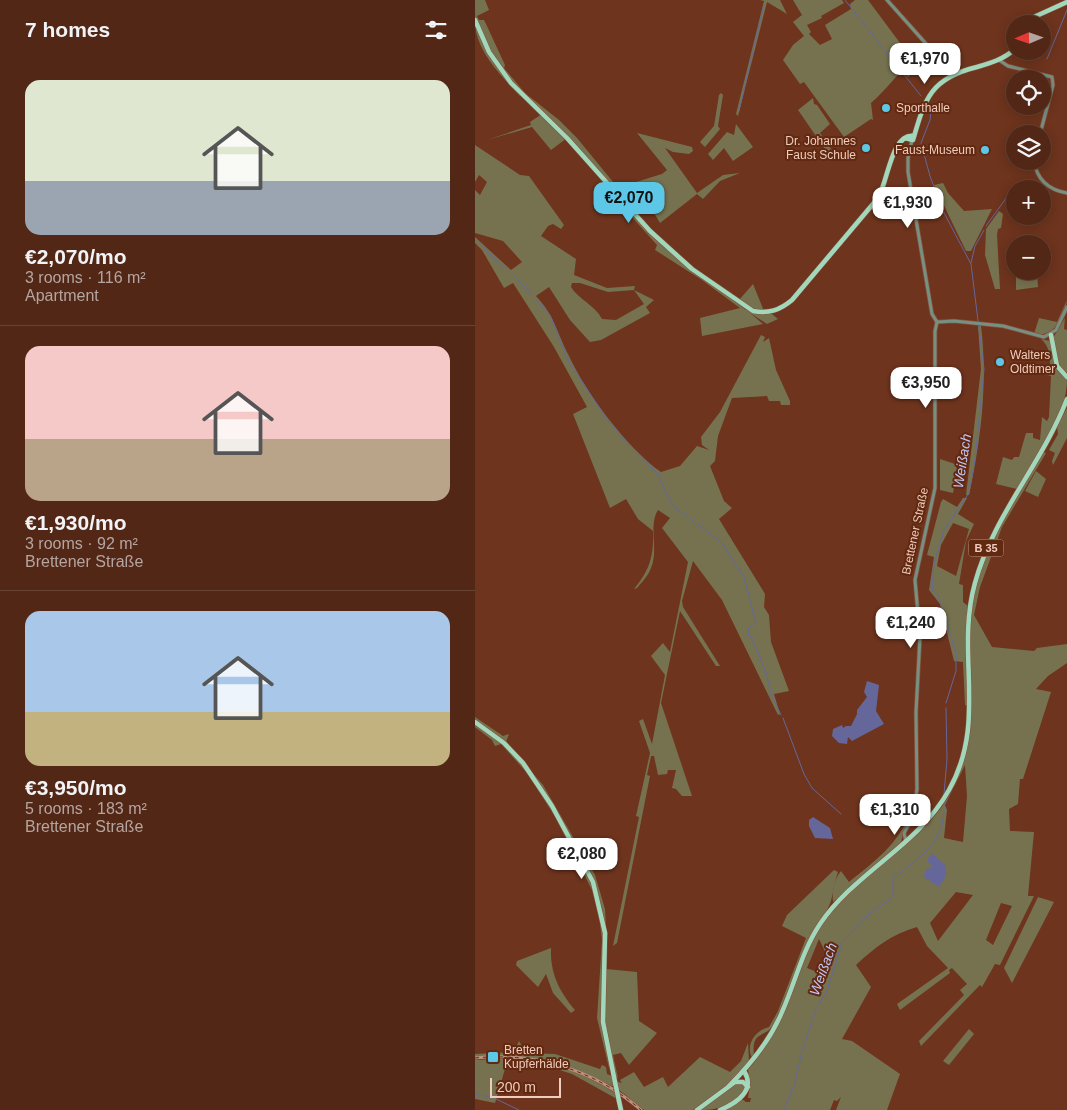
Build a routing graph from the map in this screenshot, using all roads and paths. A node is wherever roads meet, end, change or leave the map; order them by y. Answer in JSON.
{"nodes":[{"id":1,"x":887,"y":0,"type":"edge"},
{"id":2,"x":1067,"y":2,"type":"edge"},
{"id":3,"x":1038,"y":15,"type":"edge"},
{"id":4,"x":475,"y":20,"type":"edge"},
{"id":5,"x":1006,"y":55,"type":"edge"},
{"id":6,"x":999,"y":60,"type":"junction"},
{"id":7,"x":953,"y":74,"type":"junction"},
{"id":8,"x":1042,"y":125,"type":"edge"},
{"id":9,"x":913,"y":138,"type":"junction"},
{"id":10,"x":1036,"y":170,"type":"edge"},
{"id":11,"x":1067,"y":193,"type":"edge"},
{"id":12,"x":1067,"y":307,"type":"edge"},
{"id":13,"x":937,"y":322,"type":"junction"},
{"id":14,"x":1051,"y":335,"type":"junction"},
{"id":15,"x":1066,"y":375,"type":"edge"},
{"id":16,"x":1067,"y":399,"type":"edge"},
{"id":17,"x":1067,"y":405,"type":"edge"},
{"id":18,"x":1063,"y":410,"type":"junction"},
{"id":19,"x":475,"y":722,"type":"edge"},
{"id":20,"x":910,"y":825,"type":"junction"},
{"id":21,"x":918,"y":831,"type":"junction"},
{"id":22,"x":907,"y":842,"type":"junction"},
{"id":23,"x":743,"y":1072,"type":"junction"},
{"id":24,"x":729,"y":1086,"type":"junction"},
{"id":25,"x":747,"y":1087,"type":"junction"},
{"id":26,"x":621,"y":1110,"type":"edge"},
{"id":27,"x":697,"y":1110,"type":"edge"},
{"id":28,"x":720,"y":1110,"type":"edge"}],
"edges":[{"from":1,"to":7,"type":"street"},
{"from":2,"to":3,"type":"main road"},
{"from":4,"to":9,"type":"main road"},
{"from":5,"to":6,"type":"main road"},
{"from":6,"to":7,"type":"main road"},
{"from":6,"to":8,"type":"street"},
{"from":7,"to":9,"type":"main road","name":"Brettener Straße"},
{"from":9,"to":13,"type":"street","name":"Brettener Straße"},
{"from":10,"to":11,"type":"street"},
{"from":12,"to":14,"type":"street"},
{"from":13,"to":14,"type":"street"},
{"from":13,"to":20,"type":"street","name":"Brettener Straße"},
{"from":14,"to":15,"type":"main road"},
{"from":16,"to":18,"type":"main road","number":"B 35"},
{"from":17,"to":18,"type":"main road"},
{"from":18,"to":21,"type":"main road","number":"B 35"},
{"from":19,"to":26,"type":"main road","bridge":true},
{"from":20,"to":21,"type":"street"},
{"from":20,"to":22,"type":"street","name":"Brettener Straße"},
{"from":21,"to":22,"type":"main road","number":"B 35"},
{"from":22,"to":23,"type":"main road","number":"B 35"},
{"from":23,"to":24,"type":"main road","number":"B 35"},
{"from":23,"to":25,"type":"main road"},
{"from":24,"to":25,"type":"main road"},
{"from":24,"to":27,"type":"main road","number":"B 35"},
{"from":25,"to":28,"type":"main road"}]}
